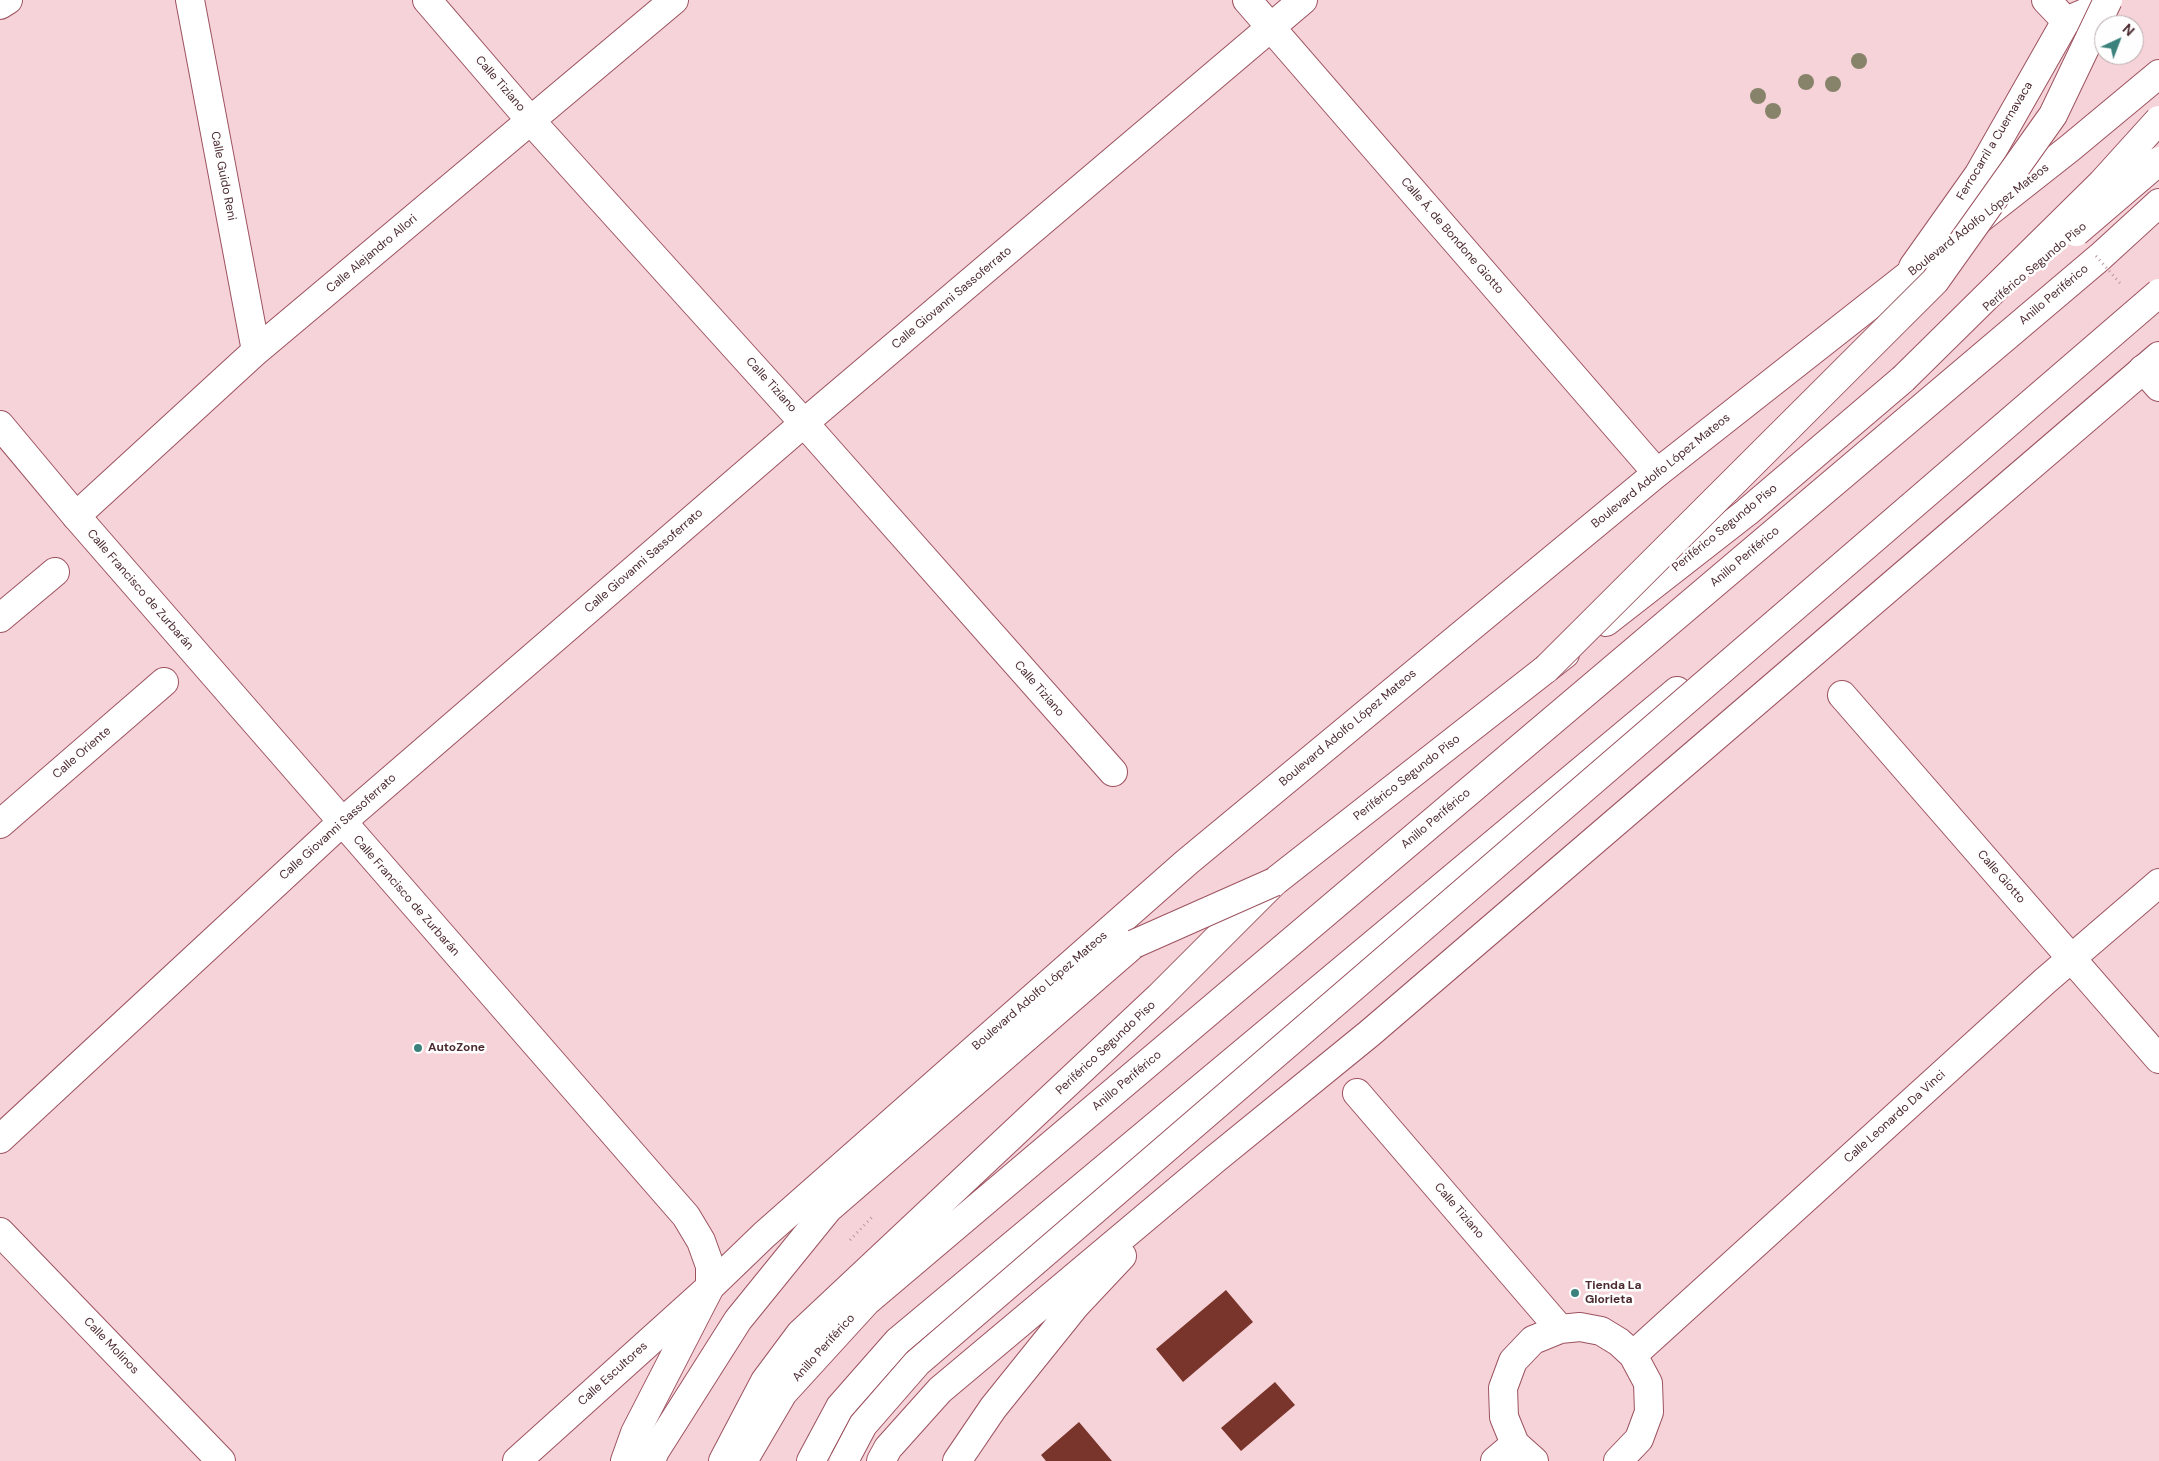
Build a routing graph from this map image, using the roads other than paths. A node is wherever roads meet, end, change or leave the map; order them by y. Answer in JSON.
{"nodes":[{"id":1,"x":8,"y":0,"type":"edge"},
{"id":2,"x":190,"y":0,"type":"edge"},
{"id":3,"x":427,"y":0,"type":"edge"},
{"id":4,"x":674,"y":0,"type":"edge"},
{"id":5,"x":1247,"y":0,"type":"edge"},
{"id":6,"x":1303,"y":0,"type":"edge"},
{"id":7,"x":2046,"y":0,"type":"edge"},
{"id":8,"x":0,"y":5,"type":"edge"},
{"id":9,"x":2087,"y":11,"type":"edge"},
{"id":10,"x":1272,"y":28,"type":"junction"},
{"id":11,"x":2159,"y":74,"type":"edge"},
{"id":12,"x":531,"y":120,"type":"junction"},
{"id":13,"x":2159,"y":120,"type":"edge"},
{"id":14,"x":2159,"y":161,"type":"edge"},
{"id":15,"x":2159,"y":203,"type":"edge"},
{"id":16,"x":1907,"y":276,"type":"junction"},
{"id":17,"x":2159,"y":285,"type":"edge"},
{"id":18,"x":2159,"y":293,"type":"edge"},
{"id":19,"x":2159,"y":300,"type":"edge"},
{"id":20,"x":2120,"y":321,"type":"junction"},
{"id":21,"x":256,"y":351,"type":"junction"},
{"id":22,"x":2154,"y":371,"type":"edge"},
{"id":23,"x":1903,"y":379,"type":"junction"},
{"id":24,"x":804,"y":423,"type":"junction"},
{"id":25,"x":0,"y":425,"type":"edge"},
{"id":26,"x":1657,"y":473,"type":"junction"},
{"id":27,"x":76,"y":516,"type":"junction"},
{"id":28,"x":55,"y":572,"type":"dead end"},
{"id":29,"x":0,"y":618,"type":"edge"},
{"id":30,"x":1546,"y":669,"type":"junction"},
{"id":31,"x":164,"y":682,"type":"dead end"},
{"id":32,"x":1842,"y":695,"type":"dead end"},
{"id":33,"x":1113,"y":772,"type":"dead end"},
{"id":34,"x":342,"y":822,"type":"junction"},
{"id":35,"x":0,"y":824,"type":"edge"},
{"id":36,"x":1274,"y":882,"type":"junction"},
{"id":37,"x":2159,"y":883,"type":"edge"},
{"id":38,"x":2071,"y":958,"type":"junction"},
{"id":39,"x":2159,"y":1059,"type":"edge"},
{"id":40,"x":1357,"y":1093,"type":"dead end"},
{"id":41,"x":0,"y":1139,"type":"edge"},
{"id":42,"x":1214,"y":1160,"type":"junction"},
{"id":43,"x":0,"y":1232,"type":"edge"},
{"id":44,"x":710,"y":1288,"type":"junction"},
{"id":45,"x":1560,"y":1329,"type":"junction"},
{"id":46,"x":1633,"y":1354,"type":"junction"},
{"id":47,"x":1515,"y":1455,"type":"edge"},
{"id":48,"x":221,"y":1461,"type":"edge"},
{"id":49,"x":517,"y":1461,"type":"edge"},
{"id":50,"x":624,"y":1461,"type":"edge"},
{"id":51,"x":651,"y":1461,"type":"edge"},
{"id":52,"x":722,"y":1461,"type":"edge"},
{"id":53,"x":743,"y":1461,"type":"edge"},
{"id":54,"x":811,"y":1461,"type":"edge"},
{"id":55,"x":844,"y":1461,"type":"edge"},
{"id":56,"x":881,"y":1461,"type":"edge"},
{"id":57,"x":957,"y":1461,"type":"edge"},
{"id":58,"x":1618,"y":1461,"type":"edge"}],
"edges":[{"from":1,"to":8,"type":"main road"},
{"from":2,"to":21,"type":"main road","name":"Calle Guido Reni"},
{"from":3,"to":12,"type":"main road","name":"Calle Tiziano"},
{"from":4,"to":12,"type":"main road","name":"Calle Alejandro Allori"},
{"from":5,"to":10,"type":"main road","name":"Calle Á. de Bondone Giotto"},
{"from":6,"to":10,"type":"main road","name":"Calle Giovanni Sassoferrato"},
{"from":7,"to":9,"type":"main road"},
{"from":9,"to":16,"type":"main road","name":"Ferrocarril a Cuernavaca"},
{"from":9,"to":30,"type":"main road","bridge":true},
{"from":10,"to":24,"type":"main road","name":"Calle Giovanni Sassoferrato"},
{"from":10,"to":26,"type":"main road","name":"Calle Á. de Bondone Giotto"},
{"from":11,"to":16,"type":"main road","name":"Boulevard Adolfo López Mateos"},
{"from":12,"to":21,"type":"main road","name":"Calle Alejandro Allori"},
{"from":12,"to":24,"type":"main road","name":"Calle Tiziano"},
{"from":13,"to":23,"type":"main road","bridge":true},
{"from":14,"to":23,"type":"main road","name":"Periférico Segundo Piso","bridge":true},
{"from":15,"to":53,"type":"main road","name":"Anillo Periférico"},
{"from":16,"to":26,"type":"main road","name":"Boulevard Adolfo López Mateos"},
{"from":17,"to":20,"type":"main road"},
{"from":18,"to":55,"type":"main road","bridge":true},
{"from":19,"to":20,"type":"main road"},
{"from":20,"to":54,"type":"main road"},
{"from":21,"to":27,"type":"main road","name":"Calle Alejandro Allori"},
{"from":22,"to":42,"type":"main road"},
{"from":23,"to":30,"type":"main road","name":"Periférico Segundo Piso","bridge":true},
{"from":24,"to":33,"type":"main road","name":"Calle Tiziano"},
{"from":24,"to":34,"type":"main road","name":"Calle Giovanni Sassoferrato"},
{"from":25,"to":27,"type":"main road","name":"Calle Francisco de Zurbarán"},
{"from":26,"to":44,"type":"main road","name":"Boulevard Adolfo López Mateos"},
{"from":27,"to":34,"type":"main road","name":"Calle Francisco de Zurbarán"},
{"from":28,"to":29,"type":"main road"},
{"from":30,"to":36,"type":"main road","name":"Periférico Segundo Piso"},
{"from":31,"to":35,"type":"main road","name":"Calle Oriente"},
{"from":32,"to":38,"type":"main road","name":"Calle Giotto"},
{"from":34,"to":41,"type":"main road","name":"Calle Giovanni Sassoferrato"},
{"from":34,"to":44,"type":"main road","name":"Calle Francisco de Zurbarán"},
{"from":36,"to":51,"type":"main road","bridge":true},
{"from":36,"to":52,"type":"main road","name":"Periférico Segundo Piso"},
{"from":37,"to":38,"type":"main road","name":"Calle Leonardo Da Vinci"},
{"from":38,"to":39,"type":"main road","name":"Calle Giotto"},
{"from":38,"to":46,"type":"main road","name":"Calle Leonardo Da Vinci"},
{"from":40,"to":45,"type":"main road","name":"Calle Tiziano"},
{"from":42,"to":56,"type":"main road"},
{"from":42,"to":57,"type":"main road"},
{"from":43,"to":48,"type":"main road","name":"Calle Molinos"},
{"from":44,"to":49,"type":"main road","name":"Calle Escultores"},
{"from":44,"to":50,"type":"main road","name":"Boulevard Adolfo López Mateos"},
{"from":45,"to":46,"type":"main road"},
{"from":45,"to":47,"type":"main road"},
{"from":46,"to":58,"type":"main road"}]}
